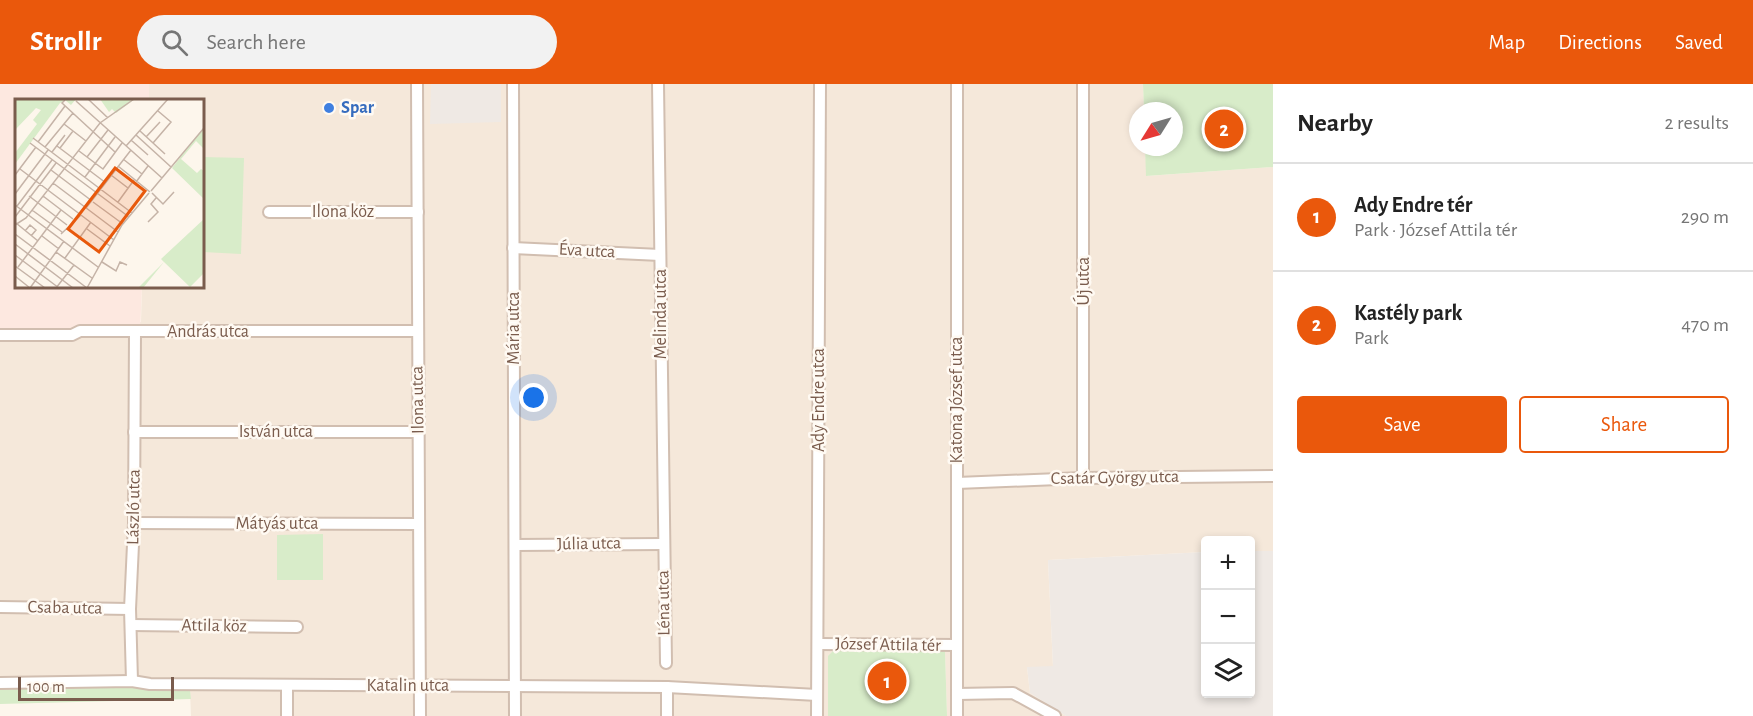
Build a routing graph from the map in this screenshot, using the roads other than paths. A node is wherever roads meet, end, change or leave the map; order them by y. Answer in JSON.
{"nodes":[{"id":1,"x":417,"y":84,"type":"edge"},
{"id":2,"x":513,"y":84,"type":"edge"},
{"id":3,"x":658,"y":84,"type":"edge"},
{"id":4,"x":820,"y":84,"type":"edge"},
{"id":5,"x":957,"y":84,"type":"edge"},
{"id":6,"x":1083,"y":84,"type":"edge"},
{"id":7,"x":269,"y":212,"type":"dead end"},
{"id":8,"x":418,"y":212,"type":"junction"},
{"id":9,"x":513,"y":248,"type":"junction"},
{"id":10,"x":660,"y":255,"type":"junction"},
{"id":11,"x":417,"y":331,"type":"junction"},
{"id":12,"x":135,"y":332,"type":"junction"},
{"id":13,"x":0,"y":335,"type":"edge"},
{"id":14,"x":134,"y":432,"type":"junction"},
{"id":15,"x":418,"y":432,"type":"junction"},
{"id":16,"x":1273,"y":476,"type":"edge"},
{"id":17,"x":1083,"y":478,"type":"junction"},
{"id":18,"x":957,"y":483,"type":"junction"},
{"id":19,"x":134,"y":523,"type":"junction"},
{"id":20,"x":419,"y":524,"type":"junction"},
{"id":21,"x":663,"y":544,"type":"junction"},
{"id":22,"x":515,"y":545,"type":"junction"},
{"id":23,"x":0,"y":607,"type":"edge"},
{"id":24,"x":130,"y":609,"type":"junction"},
{"id":25,"x":131,"y":624,"type":"junction"},
{"id":26,"x":297,"y":627,"type":"dead end"},
{"id":27,"x":819,"y":644,"type":"junction"},
{"id":28,"x":957,"y":645,"type":"junction"},
{"id":29,"x":666,"y":663,"type":"dead end"},
{"id":30,"x":132,"y":681,"type":"junction"},
{"id":31,"x":0,"y":683,"type":"edge"},
{"id":32,"x":420,"y":686,"type":"junction"},
{"id":33,"x":515,"y":686,"type":"junction"},
{"id":34,"x":287,"y":687,"type":"junction"},
{"id":35,"x":666,"y":687,"type":"junction"},
{"id":36,"x":957,"y":694,"type":"junction"},
{"id":37,"x":817,"y":695,"type":"junction"},
{"id":38,"x":287,"y":716,"type":"edge"},
{"id":39,"x":420,"y":716,"type":"edge"},
{"id":40,"x":515,"y":716,"type":"edge"},
{"id":41,"x":666,"y":716,"type":"edge"},
{"id":42,"x":818,"y":716,"type":"edge"},
{"id":43,"x":957,"y":716,"type":"edge"},
{"id":44,"x":1055,"y":716,"type":"edge"}],
"edges":[{"from":1,"to":8,"type":"street","name":"Ilona utca"},
{"from":2,"to":9,"type":"street","name":"Mária utca"},
{"from":3,"to":10,"type":"street","name":"Melinda utca"},
{"from":4,"to":27,"type":"street","name":"Ady Endre utca"},
{"from":5,"to":18,"type":"street","name":"Katona József utca"},
{"from":6,"to":17,"type":"street","name":"Új utca"},
{"from":7,"to":8,"type":"street","name":"Ilona köz"},
{"from":8,"to":11,"type":"street","name":"Ilona utca"},
{"from":9,"to":10,"type":"street","name":"Éva utca"},
{"from":9,"to":22,"type":"street","name":"Mária utca"},
{"from":10,"to":21,"type":"street","name":"Melinda utca"},
{"from":11,"to":12,"type":"street","name":"András utca"},
{"from":11,"to":15,"type":"street","name":"Ilona utca"},
{"from":12,"to":13,"type":"street","name":"András utca"},
{"from":12,"to":14,"type":"street","name":"László utca"},
{"from":14,"to":15,"type":"street","name":"István utca"},
{"from":14,"to":19,"type":"street","name":"László utca"},
{"from":15,"to":20,"type":"street","name":"Ilona utca"},
{"from":16,"to":17,"type":"street","name":"Csatár György utca"},
{"from":17,"to":18,"type":"street","name":"Csatár György utca"},
{"from":18,"to":28,"type":"street","name":"Katona József utca"},
{"from":19,"to":20,"type":"street","name":"Mátyás utca"},
{"from":19,"to":24,"type":"street","name":"László utca"},
{"from":20,"to":32,"type":"street","name":"Ilona utca"},
{"from":21,"to":22,"type":"street","name":"Júlia utca"},
{"from":21,"to":29,"type":"street","name":"Léna utca"},
{"from":22,"to":33,"type":"street","name":"Mária utca"},
{"from":23,"to":24,"type":"street","name":"Csaba utca"},
{"from":24,"to":25,"type":"street","name":"László utca"},
{"from":25,"to":26,"type":"street","name":"Attila köz"},
{"from":25,"to":30,"type":"street","name":"László utca"},
{"from":27,"to":28,"type":"street","name":"József Attila tér"},
{"from":27,"to":37,"type":"street","name":"Ady Endre utca"},
{"from":28,"to":36,"type":"street","name":"Katona József utca"},
{"from":30,"to":31,"type":"street","name":"Katalin utca"},
{"from":30,"to":34,"type":"street","name":"Katalin utca"},
{"from":32,"to":33,"type":"street","name":"Katalin utca"},
{"from":32,"to":34,"type":"street","name":"Katalin utca"},
{"from":32,"to":39,"type":"street","name":"Ilona utca"},
{"from":33,"to":35,"type":"street","name":"Katalin utca"},
{"from":33,"to":40,"type":"street","name":"Mária utca"},
{"from":34,"to":38,"type":"street"},
{"from":35,"to":37,"type":"street","name":"Katalin utca"},
{"from":35,"to":41,"type":"street"},
{"from":36,"to":43,"type":"street","name":"Katona József utca"},
{"from":36,"to":44,"type":"street"},
{"from":37,"to":42,"type":"street","name":"Ady Endre utca"}]}
